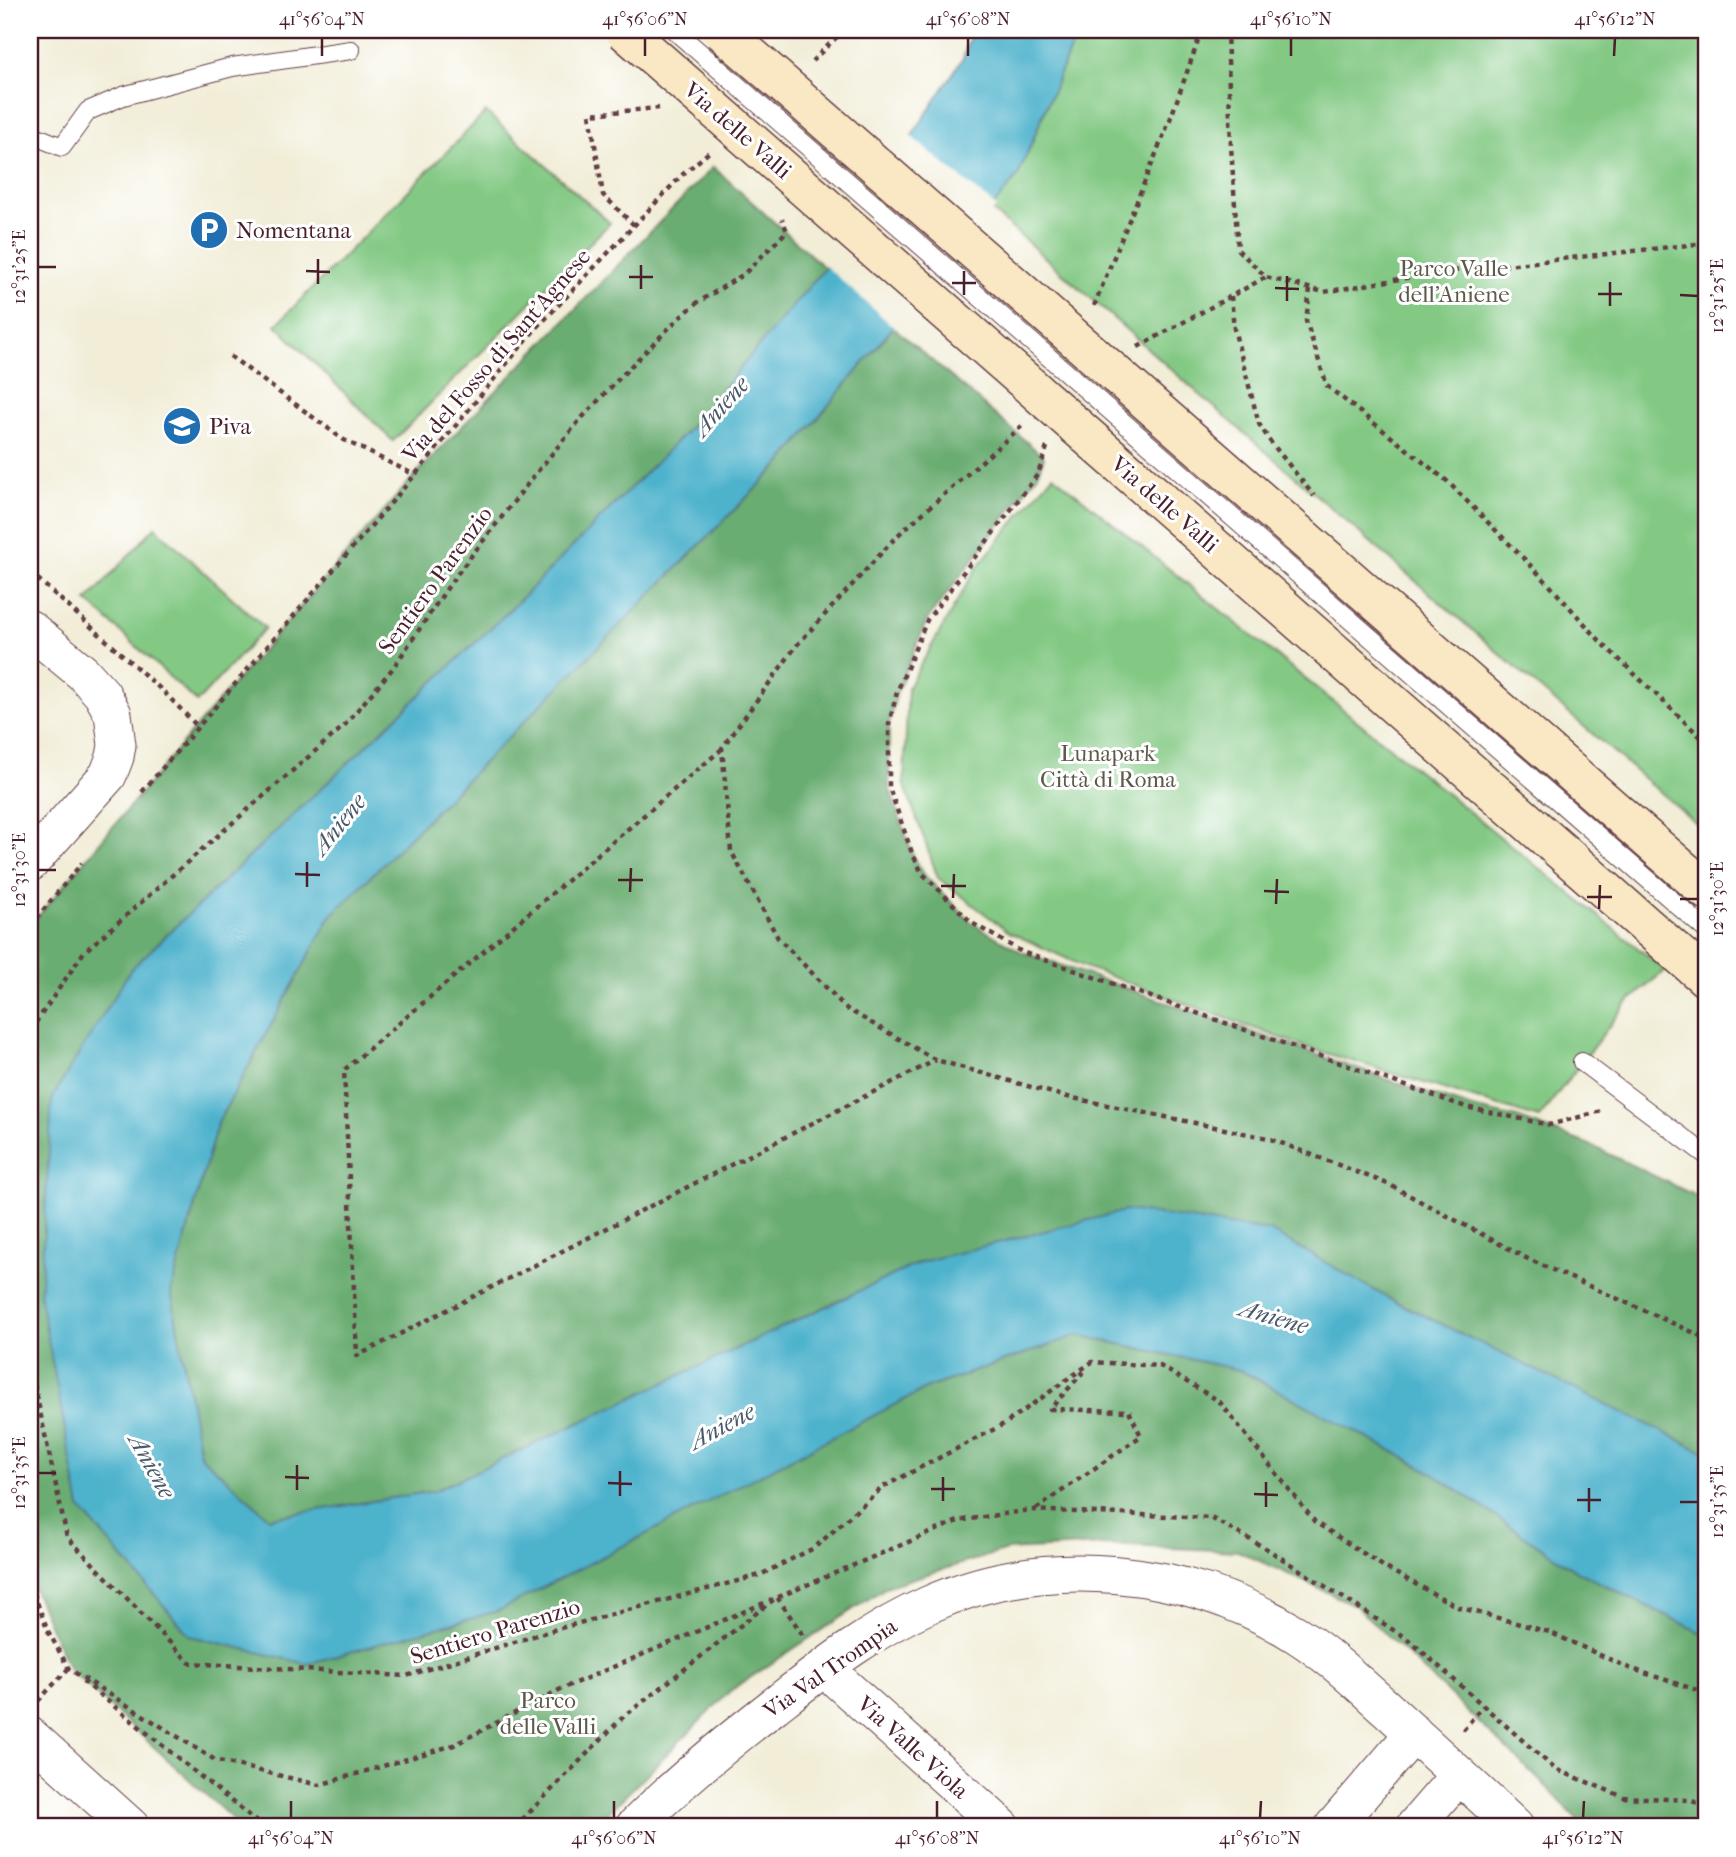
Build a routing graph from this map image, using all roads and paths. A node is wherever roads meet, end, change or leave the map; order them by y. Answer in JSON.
{"nodes":[{"id":1,"x":624,"y":30,"type":"edge"},
{"id":2,"x":674,"y":30,"type":"edge"},
{"id":3,"x":720,"y":30,"type":"edge"},
{"id":4,"x":844,"y":30,"type":"edge"},
{"id":5,"x":1202,"y":30,"type":"edge"},
{"id":6,"x":1227,"y":30,"type":"edge"},
{"id":7,"x":351,"y":50,"type":"dead end"},
{"id":8,"x":812,"y":62,"type":"dead end"},
{"id":9,"x":658,"y":109,"type":"dead end"},
{"id":10,"x":30,"y":134,"type":"edge"},
{"id":11,"x":716,"y":145,"type":"dead end"},
{"id":12,"x":778,"y":207,"type":"dead end"},
{"id":13,"x":634,"y":225,"type":"junction"},
{"id":14,"x":1706,"y":243,"type":"edge"},
{"id":15,"x":1266,"y":277,"type":"junction"},
{"id":16,"x":1310,"y":289,"type":"junction"},
{"id":17,"x":1231,"y":296,"type":"junction"},
{"id":18,"x":1094,"y":309,"type":"dead end"},
{"id":19,"x":230,"y":356,"type":"dead end"},
{"id":20,"x":1094,"y":401,"type":"junction"},
{"id":21,"x":1028,"y":421,"type":"dead end"},
{"id":22,"x":415,"y":475,"type":"junction"},
{"id":23,"x":1319,"y":502,"type":"dead end"},
{"id":24,"x":30,"y":572,"type":"edge"},
{"id":25,"x":30,"y":629,"type":"edge"},
{"id":26,"x":1706,"y":742,"type":"edge"},
{"id":27,"x":722,"y":748,"type":"junction"},
{"id":28,"x":30,"y":863,"type":"edge"},
{"id":29,"x":1706,"y":890,"type":"edge"},
{"id":30,"x":1706,"y":930,"type":"edge"},
{"id":31,"x":1706,"y":978,"type":"edge"},
{"id":32,"x":30,"y":1031,"type":"edge"},
{"id":33,"x":936,"y":1060,"type":"junction"},
{"id":34,"x":1582,"y":1062,"type":"dead end"},
{"id":35,"x":1633,"y":1102,"type":"junction"},
{"id":36,"x":1706,"y":1155,"type":"edge"},
{"id":37,"x":1706,"y":1338,"type":"edge"},
{"id":38,"x":1092,"y":1362,"type":"junction"},
{"id":39,"x":30,"y":1366,"type":"edge"},
{"id":40,"x":1035,"y":1510,"type":"dead end"},
{"id":41,"x":824,"y":1668,"type":"junction"},
{"id":42,"x":1706,"y":1693,"type":"edge"},
{"id":43,"x":30,"y":1709,"type":"edge"},
{"id":44,"x":1414,"y":1733,"type":"junction"},
{"id":45,"x":30,"y":1736,"type":"edge"},
{"id":46,"x":1459,"y":1775,"type":"junction"},
{"id":47,"x":131,"y":1827,"type":"edge"},
{"id":48,"x":263,"y":1827,"type":"edge"},
{"id":49,"x":515,"y":1827,"type":"edge"},
{"id":50,"x":634,"y":1827,"type":"edge"},
{"id":51,"x":1002,"y":1827,"type":"edge"},
{"id":52,"x":1333,"y":1827,"type":"edge"},
{"id":53,"x":1413,"y":1827,"type":"edge"},
{"id":54,"x":1515,"y":1827,"type":"edge"}],
"edges":[{"from":1,"to":20,"type":"main road","name":"Via delle Valli","bridge":true},
{"from":2,"to":20,"type":"lane","name":"Via delle Valli","bridge":true},
{"from":3,"to":20,"type":"main road","name":"Via delle Valli","bridge":true},
{"from":4,"to":8,"type":"path"},
{"from":5,"to":18,"type":"path"},
{"from":6,"to":15,"type":"path"},
{"from":7,"to":10,"type":"lane"},
{"from":9,"to":13,"type":"path"},
{"from":11,"to":13,"type":"path","name":"Via del Fosso di Sant'Agnese"},
{"from":12,"to":32,"type":"path","name":"Sentiero Parenzio"},
{"from":13,"to":22,"type":"path","name":"Via del Fosso di Sant'Agnese"},
{"from":14,"to":16,"type":"path"},
{"from":15,"to":16,"type":"path"},
{"from":15,"to":17,"type":"path"},
{"from":16,"to":26,"type":"path"},
{"from":17,"to":20,"type":"path"},
{"from":17,"to":23,"type":"path"},
{"from":19,"to":22,"type":"path"},
{"from":20,"to":29,"type":"main road","name":"Via delle Valli"},
{"from":20,"to":30,"type":"lane","name":"Via delle Valli"},
{"from":20,"to":31,"type":"main road","name":"Via delle Valli"},
{"from":20,"to":35,"type":"path"},
{"from":21,"to":27,"type":"path"},
{"from":22,"to":24,"type":"path","name":"Via del Fosso di Sant'Agnese"},
{"from":25,"to":28,"type":"street"},
{"from":27,"to":33,"type":"path"},
{"from":27,"to":33,"type":"path"},
{"from":33,"to":37,"type":"path"},
{"from":34,"to":35,"type":"lane"},
{"from":35,"to":36,"type":"lane"},
{"from":38,"to":39,"type":"path","name":"Sentiero Parenzio"},
{"from":38,"to":40,"type":"path"},
{"from":38,"to":42,"type":"path"},
{"from":41,"to":44,"type":"street","name":"Via Val Trompia"},
{"from":41,"to":49,"type":"path"},
{"from":41,"to":50,"type":"street","name":"Via Val Trompia"},
{"from":41,"to":51,"type":"street","name":"Via Valle Viola"},
{"from":43,"to":48,"type":"path"},
{"from":44,"to":46,"type":"street","name":"Via Val Trompia"},
{"from":44,"to":52,"type":"street"},
{"from":45,"to":47,"type":"street"},
{"from":46,"to":53,"type":"street"},
{"from":46,"to":54,"type":"street","name":"Via Val Trompia"}]}
